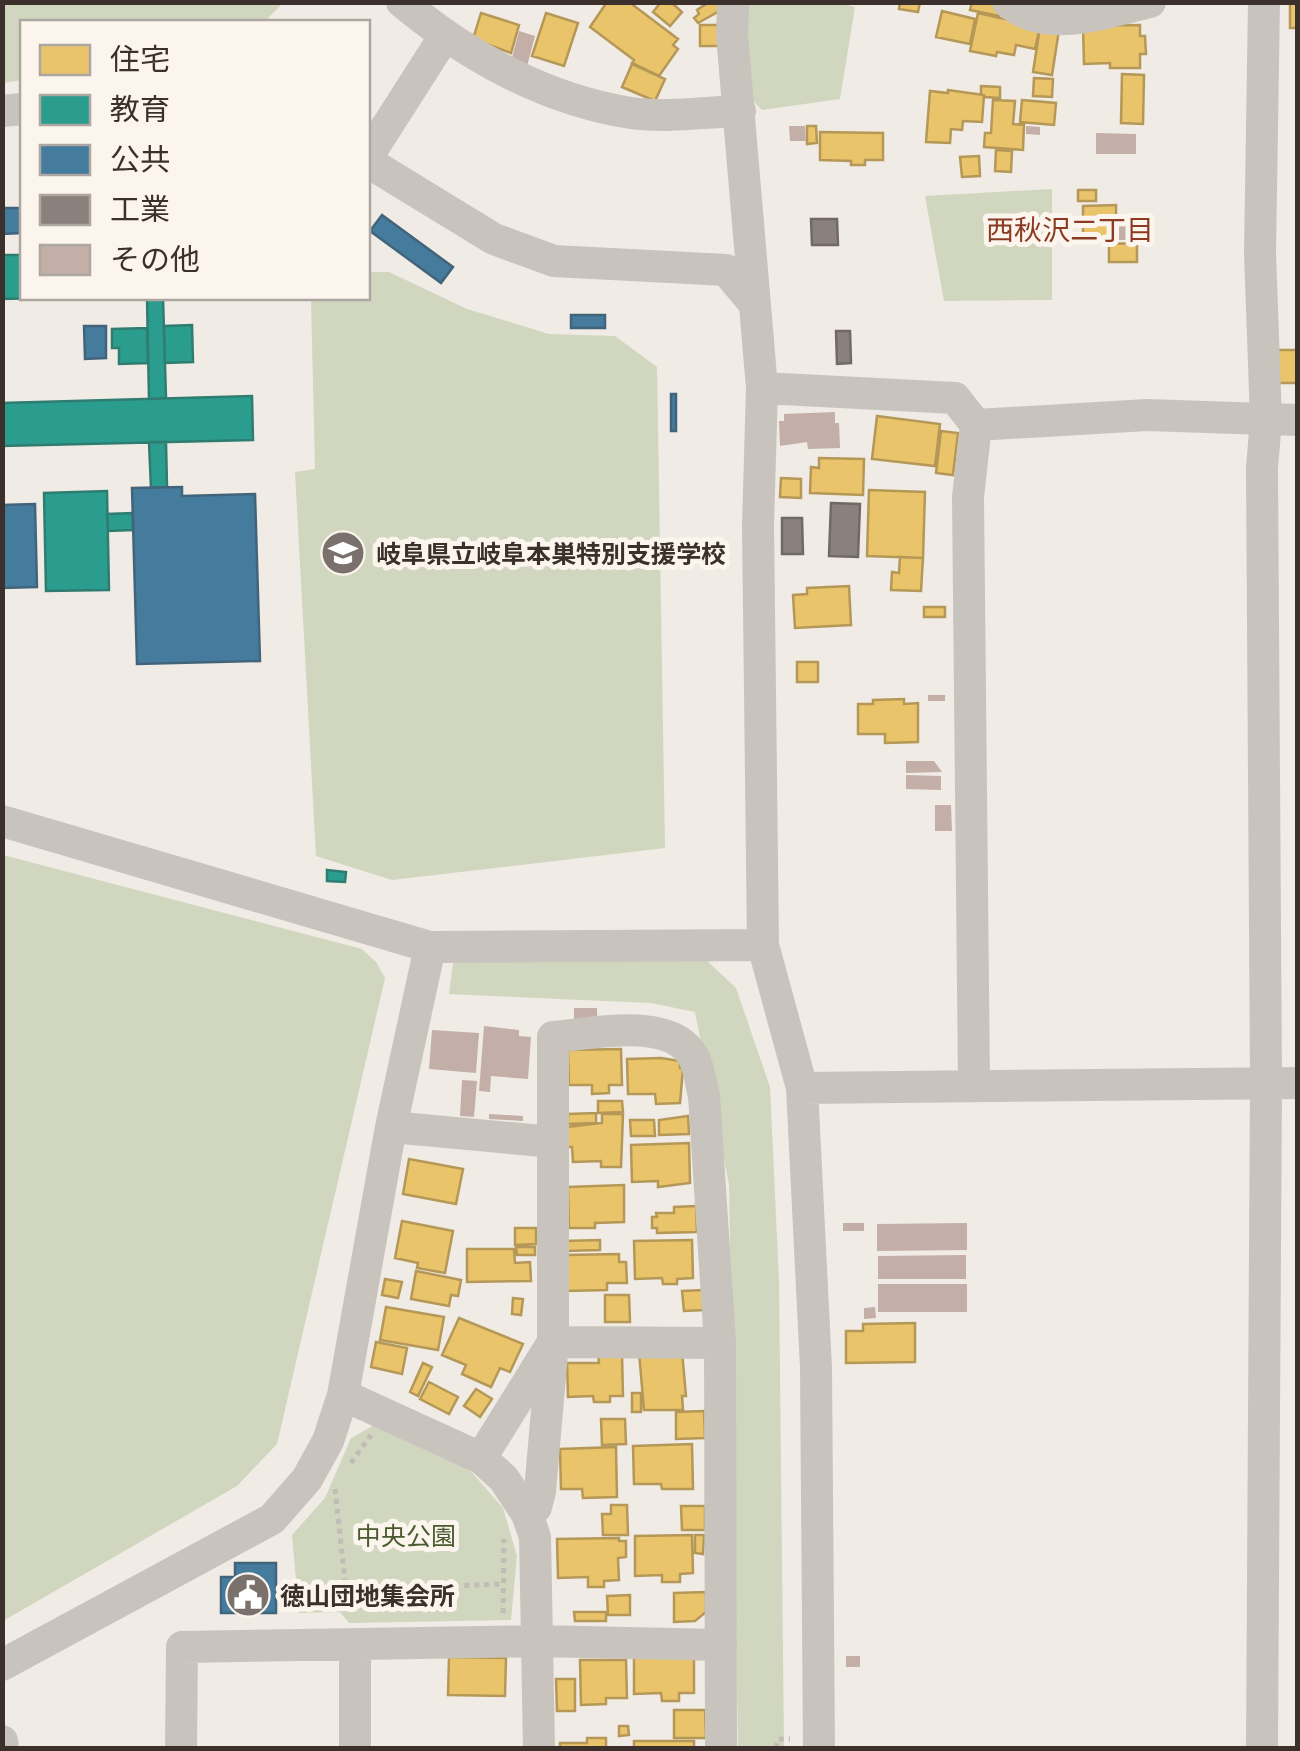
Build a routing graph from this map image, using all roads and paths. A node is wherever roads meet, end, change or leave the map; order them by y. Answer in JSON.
{"nodes":[{"id":1,"x":402,"y":2,"type":"edge"},
{"id":2,"x":733,"y":2,"type":"edge"},
{"id":3,"x":1008,"y":2,"type":"edge"},
{"id":4,"x":1150,"y":2,"type":"edge"},
{"id":5,"x":1264,"y":2,"type":"edge"},
{"id":6,"x":444,"y":37,"type":"junction"},
{"id":7,"x":740,"y":111,"type":"junction"},
{"id":8,"x":370,"y":156,"type":"edge"},
{"id":9,"x":370,"y":160,"type":"edge"},
{"id":10,"x":752,"y":301,"type":"junction"},
{"id":11,"x":762,"y":388,"type":"junction"},
{"id":12,"x":1282,"y":420,"type":"edge"},
{"id":13,"x":976,"y":425,"type":"junction"},
{"id":14,"x":2,"y":821,"type":"edge"},
{"id":15,"x":763,"y":945,"type":"junction"},
{"id":16,"x":430,"y":947,"type":"junction"},
{"id":17,"x":1282,"y":1083,"type":"edge"},
{"id":18,"x":974,"y":1085,"type":"junction"},
{"id":19,"x":802,"y":1088,"type":"junction"},
{"id":20,"x":392,"y":1127,"type":"junction"},
{"id":21,"x":553,"y":1142,"type":"junction"},
{"id":22,"x":553,"y":1342,"type":"junction"},
{"id":23,"x":720,"y":1343,"type":"junction"},
{"id":24,"x":343,"y":1395,"type":"junction"},
{"id":25,"x":373,"y":1431,"type":"dead end"},
{"id":26,"x":481,"y":1458,"type":"junction"},
{"id":27,"x":344,"y":1472,"type":"dead end"},
{"id":28,"x":335,"y":1485,"type":"dead end"},
{"id":29,"x":516,"y":1524,"type":"junction"},
{"id":30,"x":504,"y":1584,"type":"junction"},
{"id":31,"x":502,"y":1641,"type":"junction"},
{"id":32,"x":538,"y":1641,"type":"junction"},
{"id":33,"x":355,"y":1645,"type":"junction"},
{"id":34,"x":721,"y":1645,"type":"junction"},
{"id":35,"x":2,"y":1666,"type":"edge"},
{"id":36,"x":778,"y":1739,"type":"dead end"},
{"id":37,"x":182,"y":1748,"type":"edge"},
{"id":38,"x":355,"y":1748,"type":"edge"},
{"id":39,"x":539,"y":1748,"type":"edge"},
{"id":40,"x":721,"y":1748,"type":"edge"},
{"id":41,"x":776,"y":1748,"type":"edge"},
{"id":42,"x":819,"y":1748,"type":"edge"},
{"id":43,"x":1262,"y":1748,"type":"edge"}],
"edges":[{"from":1,"to":6,"type":"street"},
{"from":2,"to":7,"type":"street"},
{"from":3,"to":4,"type":"street"},
{"from":5,"to":12,"type":"street"},
{"from":6,"to":7,"type":"street"},
{"from":6,"to":8,"type":"street"},
{"from":7,"to":10,"type":"street"},
{"from":9,"to":10,"type":"street"},
{"from":10,"to":11,"type":"street"},
{"from":11,"to":13,"type":"street"},
{"from":11,"to":15,"type":"street"},
{"from":12,"to":13,"type":"street"},
{"from":12,"to":17,"type":"street"},
{"from":13,"to":18,"type":"street"},
{"from":14,"to":16,"type":"street"},
{"from":15,"to":16,"type":"street"},
{"from":15,"to":19,"type":"street"},
{"from":16,"to":20,"type":"street"},
{"from":17,"to":18,"type":"street"},
{"from":17,"to":43,"type":"street"},
{"from":18,"to":19,"type":"street"},
{"from":19,"to":42,"type":"street"},
{"from":20,"to":21,"type":"street"},
{"from":20,"to":24,"type":"street"},
{"from":21,"to":22,"type":"street"},
{"from":21,"to":23,"type":"street"},
{"from":22,"to":23,"type":"street"},
{"from":22,"to":26,"type":"street"},
{"from":22,"to":29,"type":"street"},
{"from":23,"to":34,"type":"street"},
{"from":24,"to":26,"type":"street"},
{"from":24,"to":35,"type":"street"},
{"from":25,"to":27,"type":"path"},
{"from":26,"to":29,"type":"street"},
{"from":28,"to":30,"type":"path"},
{"from":29,"to":30,"type":"path"},
{"from":29,"to":32,"type":"street"},
{"from":30,"to":31,"type":"path"},
{"from":31,"to":32,"type":"street"},
{"from":31,"to":33,"type":"street"},
{"from":32,"to":34,"type":"street"},
{"from":32,"to":39,"type":"street"},
{"from":33,"to":37,"type":"street"},
{"from":33,"to":38,"type":"street"},
{"from":34,"to":40,"type":"street"},
{"from":36,"to":41,"type":"path"}]}
